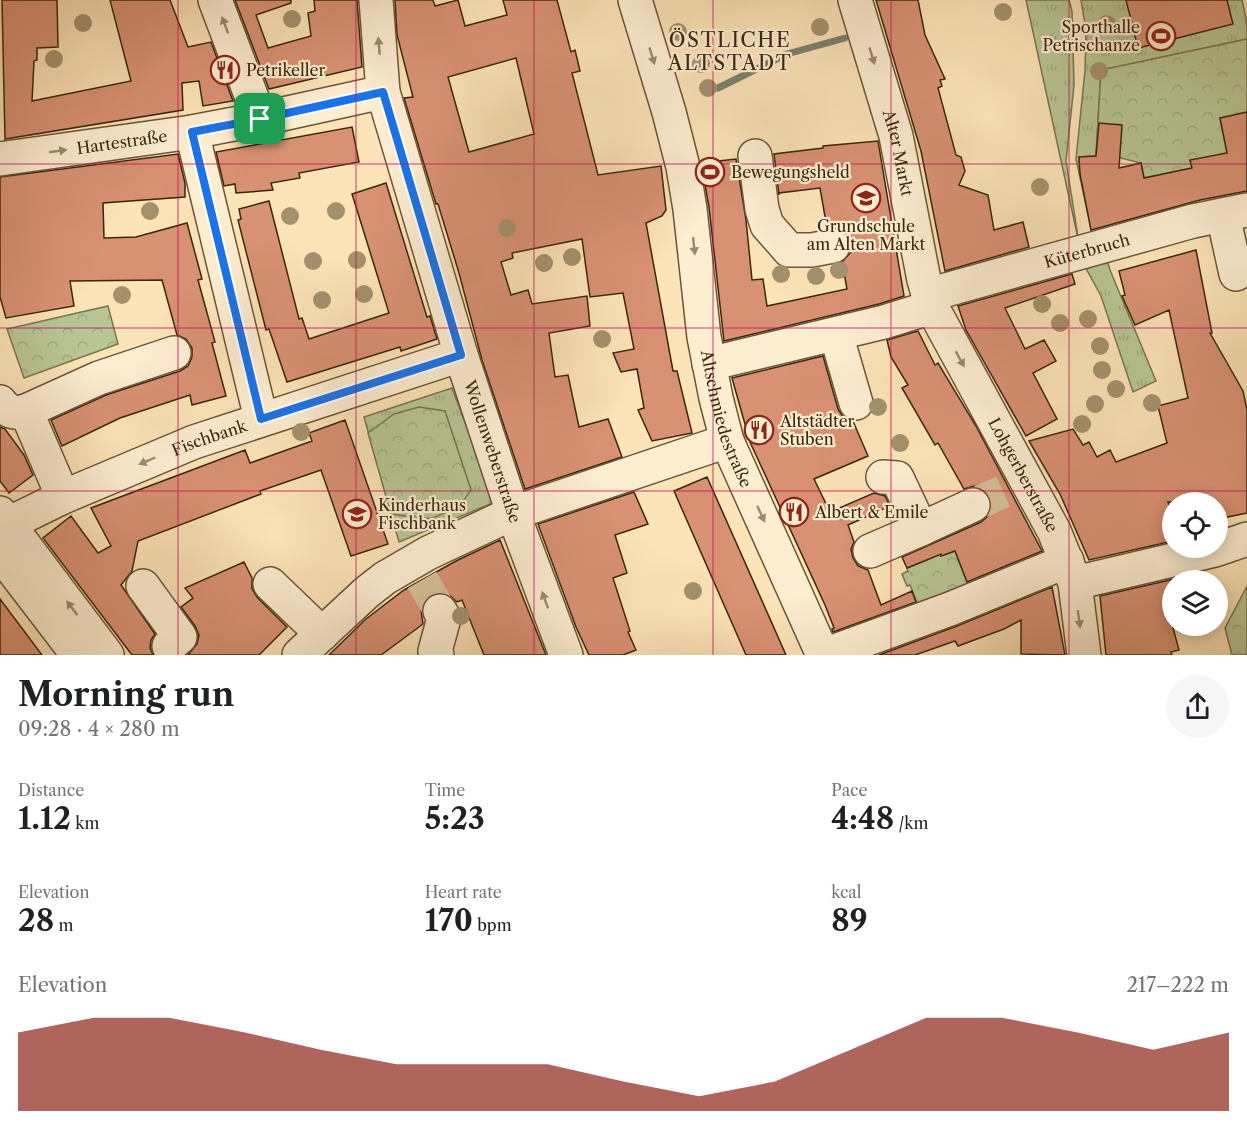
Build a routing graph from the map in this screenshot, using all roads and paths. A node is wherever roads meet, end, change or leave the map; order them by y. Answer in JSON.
{"nodes":[{"id":1,"x":215,"y":0,"type":"edge"},
{"id":2,"x":376,"y":0,"type":"edge"},
{"id":3,"x":635,"y":0,"type":"edge"},
{"id":4,"x":855,"y":0,"type":"edge"},
{"id":5,"x":383,"y":92,"type":"junction"},
{"id":6,"x":260,"y":119,"type":"junction"},
{"id":7,"x":192,"y":132,"type":"junction"},
{"id":8,"x":755,"y":156,"type":"dead end"},
{"id":9,"x":0,"y":159,"type":"edge"},
{"id":10,"x":1235,"y":212,"type":"edge"},
{"id":11,"x":833,"y":246,"type":"dead end"},
{"id":12,"x":1236,"y":274,"type":"dead end"},
{"id":13,"x":930,"y":301,"type":"junction"},
{"id":14,"x":836,"y":334,"type":"junction"},
{"id":15,"x":174,"y":353,"type":"dead end"},
{"id":16,"x":461,"y":355,"type":"junction"},
{"id":17,"x":709,"y":364,"type":"junction"},
{"id":18,"x":856,"y":403,"type":"dead end"},
{"id":19,"x":13,"y":407,"type":"edge"},
{"id":20,"x":261,"y":419,"type":"junction"},
{"id":21,"x":727,"y":441,"type":"junction"},
{"id":22,"x":883,"y":477,"type":"dead end"},
{"id":23,"x":63,"y":497,"type":"junction"},
{"id":24,"x":973,"y":505,"type":"tunnel mouth"},
{"id":25,"x":513,"y":513,"type":"junction"},
{"id":26,"x":2,"y":529,"type":"edge"},
{"id":27,"x":921,"y":529,"type":"junction"},
{"id":28,"x":1247,"y":539,"type":"edge"},
{"id":29,"x":870,"y":551,"type":"dead end"},
{"id":30,"x":1071,"y":572,"type":"junction"},
{"id":31,"x":270,"y":584,"type":"dead end"},
{"id":32,"x":143,"y":586,"type":"dead end"},
{"id":33,"x":440,"y":611,"type":"tunnel mouth"},
{"id":34,"x":310,"y":644,"type":"edge"},
{"id":35,"x":169,"y":646,"type":"dead end"},
{"id":36,"x":78,"y":655,"type":"edge"},
{"id":37,"x":107,"y":655,"type":"edge"},
{"id":38,"x":437,"y":655,"type":"edge"},
{"id":39,"x":566,"y":655,"type":"edge"},
{"id":40,"x":824,"y":655,"type":"edge"},
{"id":41,"x":1084,"y":655,"type":"edge"}],
"edges":[{"from":6,"to":1,"type":"street","one_way":true},
{"from":5,"to":2,"type":"street","name":"Wollenweberstraße","one_way":true},
{"from":3,"to":17,"type":"street","name":"Altschmiedestraße","one_way":true},
{"from":4,"to":13,"type":"street","name":"Alter Markt","one_way":true},
{"from":5,"to":6,"type":"street","name":"Hartestraße"},
{"from":5,"to":16,"type":"street","name":"Wollenweberstraße"},
{"from":6,"to":7,"type":"street","name":"Hartestraße"},
{"from":9,"to":7,"type":"street","name":"Hartestraße","one_way":true},
{"from":7,"to":20,"type":"street"},
{"from":8,"to":11,"type":"street"},
{"from":10,"to":12,"type":"street"},
{"from":10,"to":13,"type":"street","name":"Küterbruch"},
{"from":13,"to":14,"type":"street","name":"Küterbruch"},
{"from":13,"to":30,"type":"street","name":"Lohgerberstraße","one_way":true},
{"from":14,"to":17,"type":"street","name":"Küterbruch"},
{"from":14,"to":18,"type":"street"},
{"from":15,"to":19,"type":"street"},
{"from":16,"to":20,"type":"street","name":"Fischbank"},
{"from":16,"to":25,"type":"street","name":"Wollenweberstraße"},
{"from":17,"to":21,"type":"street","name":"Altschmiedestraße"},
{"from":19,"to":23,"type":"street"},
{"from":20,"to":23,"type":"street","name":"Fischbank","one_way":true},
{"from":21,"to":25,"type":"street"},
{"from":21,"to":40,"type":"street","name":"Altschmiedestraße","one_way":true},
{"from":22,"to":27,"type":"street"},
{"from":23,"to":26,"type":"street","name":"Fischbank"},
{"from":24,"to":27,"type":"street"},
{"from":25,"to":34,"type":"street"},
{"from":39,"to":25,"type":"street","name":"Wollenweberstraße","one_way":true},
{"from":26,"to":36,"type":"street"},
{"from":37,"to":26,"type":"street","one_way":true},
{"from":27,"to":29,"type":"street"},
{"from":28,"to":30,"type":"street"},
{"from":30,"to":40,"type":"street"},
{"from":30,"to":41,"type":"street","name":"Lohgerberstraße","one_way":true},
{"from":31,"to":34,"type":"street"},
{"from":32,"to":35,"type":"street"},
{"from":33,"to":38,"type":"street"}]}
